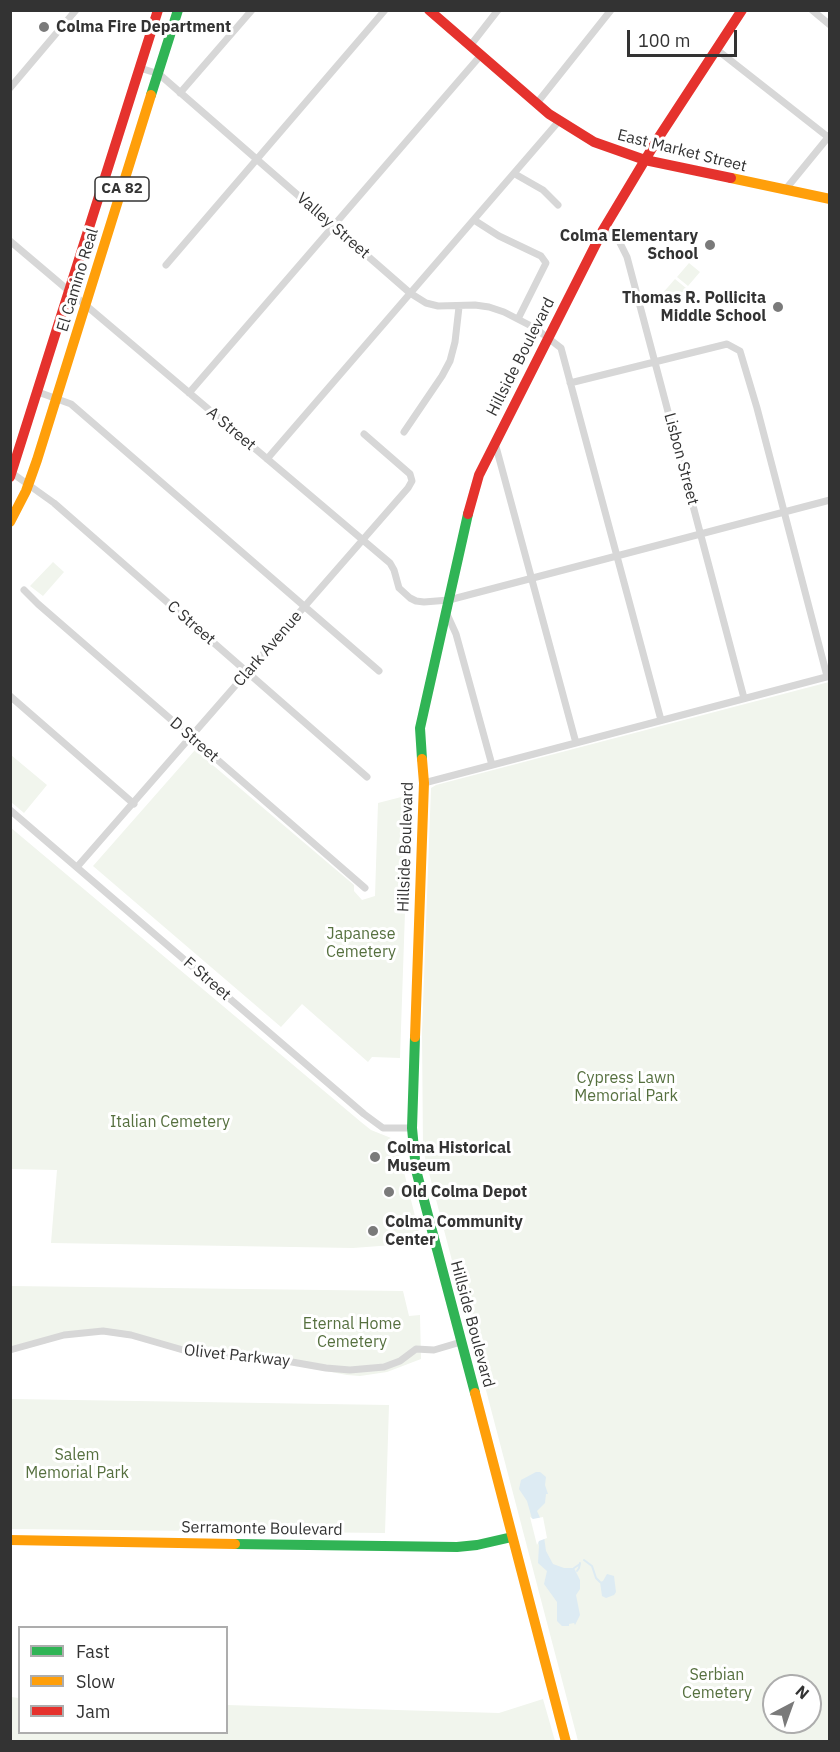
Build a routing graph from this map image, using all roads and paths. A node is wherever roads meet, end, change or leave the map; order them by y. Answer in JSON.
{"nodes":[{"id":1,"x":76,"y":10,"type":"edge"},
{"id":2,"x":158,"y":10,"type":"edge"},
{"id":3,"x":178,"y":10,"type":"edge"},
{"id":4,"x":252,"y":10,"type":"edge"},
{"id":5,"x":385,"y":10,"type":"edge"},
{"id":6,"x":429,"y":10,"type":"edge"},
{"id":7,"x":498,"y":10,"type":"edge"},
{"id":8,"x":611,"y":10,"type":"edge"},
{"id":9,"x":742,"y":10,"type":"edge"},
{"id":10,"x":815,"y":11,"type":"edge"},
{"id":11,"x":830,"y":25,"type":"edge"},
{"id":12,"x":470,"y":46,"type":"junction"},
{"id":13,"x":716,"y":49,"type":"junction"},
{"id":14,"x":481,"y":55,"type":"junction"},
{"id":15,"x":140,"y":68,"type":"junction"},
{"id":16,"x":159,"y":74,"type":"junction"},
{"id":17,"x":10,"y":88,"type":"edge"},
{"id":18,"x":180,"y":93,"type":"junction"},
{"id":19,"x":537,"y":103,"type":"junction"},
{"id":20,"x":559,"y":121,"type":"junction"},
{"id":21,"x":829,"y":136,"type":"edge"},
{"id":22,"x":645,"y":160,"type":"junction"},
{"id":23,"x":257,"y":161,"type":"junction"},
{"id":24,"x":515,"y":174,"type":"junction"},
{"id":25,"x":785,"y":190,"type":"junction"},
{"id":26,"x":830,"y":199,"type":"edge"},
{"id":27,"x":558,"y":205,"type":"dead end"},
{"id":28,"x":474,"y":220,"type":"junction"},
{"id":29,"x":333,"y":226,"type":"junction"},
{"id":30,"x":603,"y":230,"type":"junction"},
{"id":31,"x":10,"y":241,"type":"edge"},
{"id":32,"x":166,"y":265,"type":"dead end"},
{"id":33,"x":69,"y":292,"type":"junction"},
{"id":34,"x":410,"y":293,"type":"junction"},
{"id":35,"x":86,"y":305,"type":"junction"},
{"id":36,"x":459,"y":307,"type":"junction"},
{"id":37,"x":518,"y":319,"type":"junction"},
{"id":38,"x":549,"y":337,"type":"junction"},
{"id":39,"x":655,"y":362,"type":"junction"},
{"id":40,"x":570,"y":383,"type":"junction"},
{"id":41,"x":38,"y":392,"type":"junction"},
{"id":42,"x":189,"y":393,"type":"junction"},
{"id":43,"x":57,"y":398,"type":"junction"},
{"id":44,"x":404,"y":432,"type":"dead end"},
{"id":45,"x":364,"y":434,"type":"dead end"},
{"id":46,"x":495,"y":442,"type":"junction"},
{"id":47,"x":267,"y":459,"type":"junction"},
{"id":48,"x":11,"y":475,"type":"edge"},
{"id":49,"x":29,"y":484,"type":"junction"},
{"id":50,"x":830,"y":500,"type":"edge"},
{"id":51,"x":784,"y":512,"type":"junction"},
{"id":52,"x":10,"y":522,"type":"edge"},
{"id":53,"x":701,"y":534,"type":"junction"},
{"id":54,"x":363,"y":540,"type":"junction"},
{"id":55,"x":617,"y":556,"type":"junction"},
{"id":56,"x":532,"y":579,"type":"junction"},
{"id":57,"x":24,"y":590,"type":"dead end"},
{"id":58,"x":449,"y":600,"type":"junction"},
{"id":59,"x":304,"y":607,"type":"junction"},
{"id":60,"x":446,"y":612,"type":"junction"},
{"id":61,"x":379,"y":671,"type":"dead end"},
{"id":62,"x":248,"y":672,"type":"junction"},
{"id":63,"x":828,"y":676,"type":"edge"},
{"id":64,"x":10,"y":696,"type":"edge"},
{"id":65,"x":744,"y":698,"type":"junction"},
{"id":66,"x":661,"y":720,"type":"junction"},
{"id":67,"x":191,"y":738,"type":"junction"},
{"id":68,"x":576,"y":743,"type":"junction"},
{"id":69,"x":492,"y":765,"type":"junction"},
{"id":70,"x":367,"y":777,"type":"dead end"},
{"id":71,"x":424,"y":783,"type":"junction"},
{"id":72,"x":134,"y":804,"type":"junction"},
{"id":73,"x":10,"y":810,"type":"edge"},
{"id":74,"x":77,"y":867,"type":"junction"},
{"id":75,"x":365,"y":888,"type":"dead end"},
{"id":76,"x":412,"y":1128,"type":"junction"},
{"id":77,"x":461,"y":1342,"type":"junction"},
{"id":78,"x":10,"y":1350,"type":"edge"},
{"id":79,"x":512,"y":1537,"type":"junction"},
{"id":80,"x":10,"y":1540,"type":"edge"},
{"id":81,"x":566,"y":1742,"type":"edge"}],
"edges":[{"from":1,"to":17,"type":"street"},
{"from":2,"to":15,"type":"main road","name":"El Camino Real","number":"CA 82"},
{"from":3,"to":16,"type":"main road","name":"El Camino Real","number":"CA 82"},
{"from":4,"to":18,"type":"street"},
{"from":5,"to":23,"type":"street"},
{"from":6,"to":12,"type":"main road","name":"East Market Street"},
{"from":7,"to":12,"type":"street"},
{"from":8,"to":19,"type":"street"},
{"from":9,"to":13,"type":"main road","name":"Hillside Boulevard"},
{"from":10,"to":11,"type":"street"},
{"from":12,"to":14,"type":"main road","name":"East Market Street"},
{"from":13,"to":21,"type":"street"},
{"from":13,"to":22,"type":"main road","name":"Hillside Boulevard"},
{"from":14,"to":19,"type":"main road","name":"East Market Street"},
{"from":14,"to":29,"type":"street"},
{"from":15,"to":16,"type":"street","name":"Valley Street"},
{"from":15,"to":33,"type":"main road","name":"El Camino Real","number":"CA 82"},
{"from":16,"to":18,"type":"street","name":"Valley Street"},
{"from":16,"to":35,"type":"main road","name":"El Camino Real","number":"CA 82"},
{"from":18,"to":23,"type":"street","name":"Valley Street"},
{"from":19,"to":20,"type":"main road","name":"East Market Street"},
{"from":20,"to":22,"type":"main road","name":"East Market Street"},
{"from":20,"to":24,"type":"street"},
{"from":21,"to":25,"type":"street"},
{"from":22,"to":25,"type":"main road","name":"East Market Street"},
{"from":22,"to":30,"type":"main road","name":"Hillside Boulevard"},
{"from":23,"to":29,"type":"street","name":"Valley Street"},
{"from":23,"to":32,"type":"street"},
{"from":24,"to":27,"type":"street"},
{"from":24,"to":28,"type":"street"},
{"from":25,"to":26,"type":"main road","name":"East Market Street"},
{"from":28,"to":34,"type":"street"},
{"from":28,"to":37,"type":"street"},
{"from":29,"to":34,"type":"street","name":"Valley Street"},
{"from":29,"to":42,"type":"street"},
{"from":30,"to":38,"type":"main road","name":"Hillside Boulevard"},
{"from":30,"to":39,"type":"street","name":"Lisbon Street"},
{"from":31,"to":33,"type":"street","name":"A Street"},
{"from":33,"to":35,"type":"street","name":"A Street"},
{"from":33,"to":41,"type":"main road","name":"El Camino Real","number":"CA 82"},
{"from":34,"to":36,"type":"street","name":"Valley Street"},
{"from":34,"to":47,"type":"street"},
{"from":35,"to":42,"type":"street","name":"A Street"},
{"from":35,"to":43,"type":"main road","name":"El Camino Real","number":"CA 82"},
{"from":36,"to":37,"type":"street","name":"Valley Street"},
{"from":36,"to":44,"type":"street"},
{"from":37,"to":38,"type":"street","name":"Valley Street"},
{"from":38,"to":40,"type":"street"},
{"from":38,"to":46,"type":"main road","name":"Hillside Boulevard"},
{"from":39,"to":40,"type":"street"},
{"from":39,"to":51,"type":"street"},
{"from":39,"to":53,"type":"street","name":"Lisbon Street"},
{"from":40,"to":55,"type":"street"},
{"from":41,"to":43,"type":"street"},
{"from":41,"to":48,"type":"main road","name":"El Camino Real","number":"CA 82"},
{"from":42,"to":47,"type":"street","name":"A Street"},
{"from":43,"to":49,"type":"main road","name":"El Camino Real","number":"CA 82"},
{"from":43,"to":59,"type":"street"},
{"from":45,"to":54,"type":"street","name":"Clark Avenue"},
{"from":46,"to":56,"type":"street"},
{"from":46,"to":58,"type":"main road","name":"Hillside Boulevard"},
{"from":47,"to":54,"type":"street","name":"A Street"},
{"from":48,"to":49,"type":"street","name":"C Street"},
{"from":49,"to":52,"type":"main road","name":"El Camino Real","number":"CA 82"},
{"from":49,"to":62,"type":"street","name":"C Street"},
{"from":50,"to":51,"type":"street","name":"A Street"},
{"from":51,"to":53,"type":"street","name":"A Street"},
{"from":51,"to":63,"type":"street"},
{"from":53,"to":55,"type":"street","name":"A Street"},
{"from":53,"to":65,"type":"street","name":"Lisbon Street"},
{"from":54,"to":58,"type":"street","name":"A Street"},
{"from":54,"to":59,"type":"street","name":"Clark Avenue"},
{"from":55,"to":56,"type":"street","name":"A Street"},
{"from":55,"to":66,"type":"street"},
{"from":56,"to":58,"type":"street","name":"A Street"},
{"from":56,"to":68,"type":"street"},
{"from":57,"to":67,"type":"street","name":"D Street"},
{"from":58,"to":60,"type":"main road","name":"Hillside Boulevard"},
{"from":59,"to":61,"type":"street"},
{"from":59,"to":62,"type":"street","name":"Clark Avenue"},
{"from":60,"to":69,"type":"street"},
{"from":60,"to":71,"type":"main road","name":"Hillside Boulevard"},
{"from":62,"to":67,"type":"street","name":"Clark Avenue"},
{"from":62,"to":70,"type":"street","name":"C Street"},
{"from":63,"to":65,"type":"street"},
{"from":64,"to":72,"type":"street"},
{"from":65,"to":66,"type":"street"},
{"from":66,"to":68,"type":"street"},
{"from":67,"to":72,"type":"street","name":"Clark Avenue"},
{"from":67,"to":75,"type":"street","name":"D Street"},
{"from":68,"to":69,"type":"street"},
{"from":69,"to":71,"type":"street"},
{"from":71,"to":76,"type":"main road","name":"Hillside Boulevard"},
{"from":72,"to":74,"type":"street","name":"Clark Avenue"},
{"from":73,"to":74,"type":"street","name":"F Street"},
{"from":74,"to":76,"type":"street","name":"F Street"},
{"from":76,"to":77,"type":"main road","name":"Hillside Boulevard"},
{"from":77,"to":78,"type":"street","name":"Olivet Parkway"},
{"from":77,"to":79,"type":"main road","name":"Hillside Boulevard"},
{"from":79,"to":80,"type":"main road","name":"Serramonte Boulevard"},
{"from":79,"to":81,"type":"main road","name":"Hillside Boulevard"}]}
